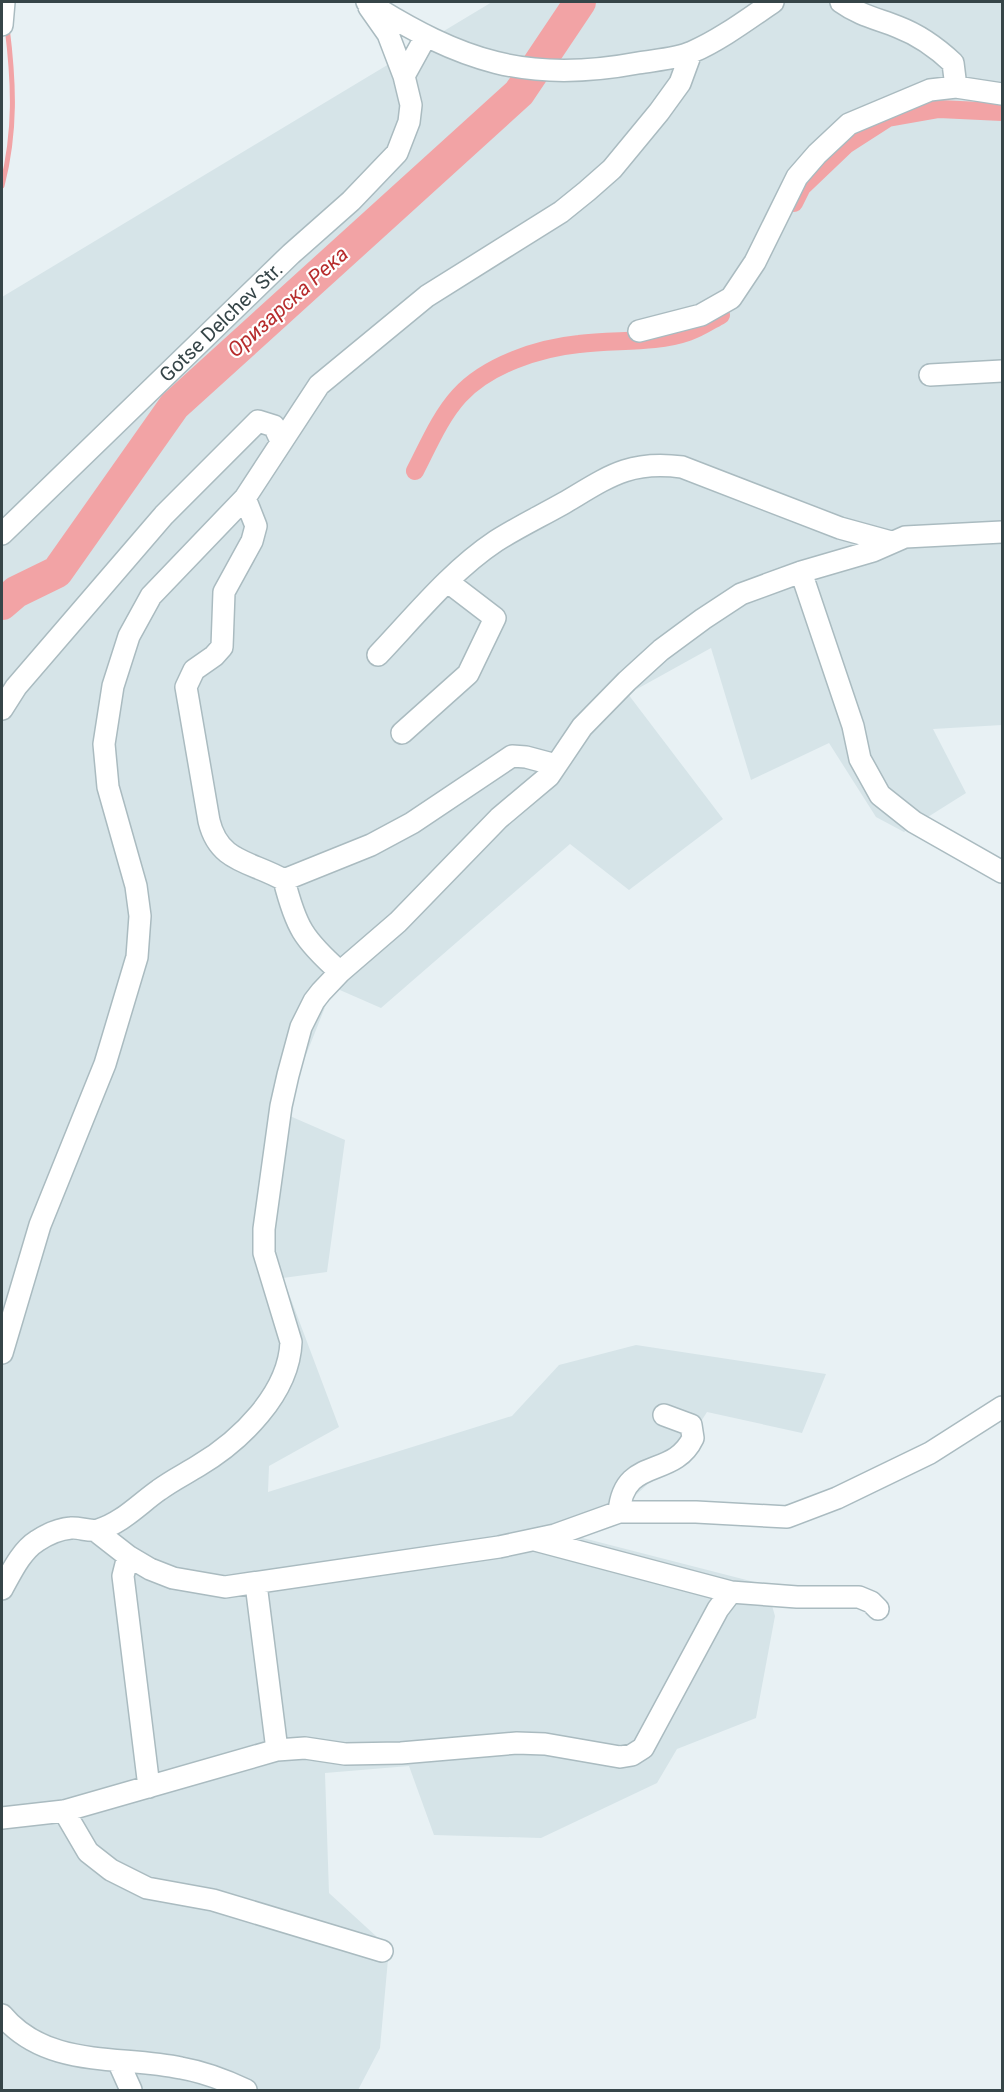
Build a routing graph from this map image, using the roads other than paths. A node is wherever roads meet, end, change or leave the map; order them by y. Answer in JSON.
{"nodes":[{"id":1,"x":4,"y":2,"type":"edge"},
{"id":2,"x":366,"y":2,"type":"edge"},
{"id":3,"x":773,"y":2,"type":"edge"},
{"id":4,"x":841,"y":2,"type":"edge"},
{"id":5,"x":2,"y":25,"type":"edge"},
{"id":6,"x":438,"y":42,"type":"junction"},
{"id":7,"x":691,"y":53,"type":"junction"},
{"id":8,"x":407,"y":85,"type":"junction"},
{"id":9,"x":956,"y":87,"type":"junction"},
{"id":10,"x":1002,"y":94,"type":"edge"},
{"id":11,"x":639,"y":331,"type":"dead end"},
{"id":12,"x":1002,"y":371,"type":"edge"},
{"id":13,"x":930,"y":375,"type":"dead end"},
{"id":14,"x":281,"y":441,"type":"junction"},
{"id":15,"x":245,"y":498,"type":"junction"},
{"id":16,"x":1002,"y":532,"type":"edge"},
{"id":17,"x":2,"y":534,"type":"edge"},
{"id":18,"x":891,"y":542,"type":"junction"},
{"id":19,"x":801,"y":572,"type":"junction"},
{"id":20,"x":448,"y":582,"type":"junction"},
{"id":21,"x":378,"y":655,"type":"dead end"},
{"id":22,"x":2,"y":709,"type":"edge"},
{"id":23,"x":402,"y":733,"type":"dead end"},
{"id":24,"x":556,"y":765,"type":"junction"},
{"id":25,"x":1002,"y":872,"type":"edge"},
{"id":26,"x":284,"y":880,"type":"junction"},
{"id":27,"x":340,"y":972,"type":"junction"},
{"id":28,"x":2,"y":1353,"type":"edge"},
{"id":29,"x":1002,"y":1407,"type":"edge"},
{"id":30,"x":664,"y":1415,"type":"dead end"},
{"id":31,"x":619,"y":1512,"type":"junction"},
{"id":32,"x":96,"y":1530,"type":"junction"},
{"id":33,"x":534,"y":1540,"type":"junction"},
{"id":34,"x":128,"y":1556,"type":"junction"},
{"id":35,"x":256,"y":1584,"type":"junction"},
{"id":36,"x":2,"y":1589,"type":"edge"},
{"id":37,"x":731,"y":1592,"type":"junction"},
{"id":38,"x":878,"y":1609,"type":"dead end"},
{"id":39,"x":277,"y":1750,"type":"junction"},
{"id":40,"x":149,"y":1787,"type":"junction"},
{"id":41,"x":64,"y":1811,"type":"junction"},
{"id":42,"x":2,"y":1818,"type":"edge"},
{"id":43,"x":382,"y":1951,"type":"dead end"},
{"id":44,"x":2,"y":2015,"type":"edge"},
{"id":45,"x":118,"y":2061,"type":"junction"},
{"id":46,"x":131,"y":2091,"type":"edge"},
{"id":47,"x":246,"y":2091,"type":"edge"}],
"edges":[{"from":1,"to":5,"type":"street"},
{"from":2,"to":6,"type":"street"},
{"from":2,"to":8,"type":"street"},
{"from":3,"to":7,"type":"street"},
{"from":4,"to":9,"type":"street"},
{"from":6,"to":7,"type":"street"},
{"from":6,"to":8,"type":"street"},
{"from":7,"to":14,"type":"street"},
{"from":8,"to":17,"type":"street","name":"Gotse Delchev Str."},
{"from":9,"to":10,"type":"street"},
{"from":9,"to":11,"type":"street"},
{"from":12,"to":13,"type":"street"},
{"from":14,"to":15,"type":"street"},
{"from":14,"to":22,"type":"street"},
{"from":15,"to":26,"type":"street"},
{"from":15,"to":28,"type":"street"},
{"from":16,"to":18,"type":"street"},
{"from":18,"to":19,"type":"street"},
{"from":18,"to":20,"type":"street"},
{"from":19,"to":24,"type":"street"},
{"from":19,"to":25,"type":"street"},
{"from":20,"to":21,"type":"street"},
{"from":20,"to":23,"type":"street"},
{"from":24,"to":26,"type":"street"},
{"from":24,"to":27,"type":"street"},
{"from":26,"to":27,"type":"street"},
{"from":27,"to":32,"type":"street"},
{"from":29,"to":31,"type":"street"},
{"from":30,"to":31,"type":"street"},
{"from":31,"to":33,"type":"street"},
{"from":32,"to":34,"type":"street"},
{"from":32,"to":36,"type":"street"},
{"from":33,"to":35,"type":"street"},
{"from":33,"to":37,"type":"street"},
{"from":34,"to":35,"type":"street"},
{"from":34,"to":40,"type":"street"},
{"from":35,"to":39,"type":"street"},
{"from":37,"to":38,"type":"street"},
{"from":37,"to":39,"type":"street"},
{"from":39,"to":40,"type":"street"},
{"from":40,"to":41,"type":"street"},
{"from":41,"to":42,"type":"street"},
{"from":41,"to":43,"type":"street"},
{"from":44,"to":45,"type":"street"},
{"from":45,"to":46,"type":"street"},
{"from":45,"to":47,"type":"street"}]}
